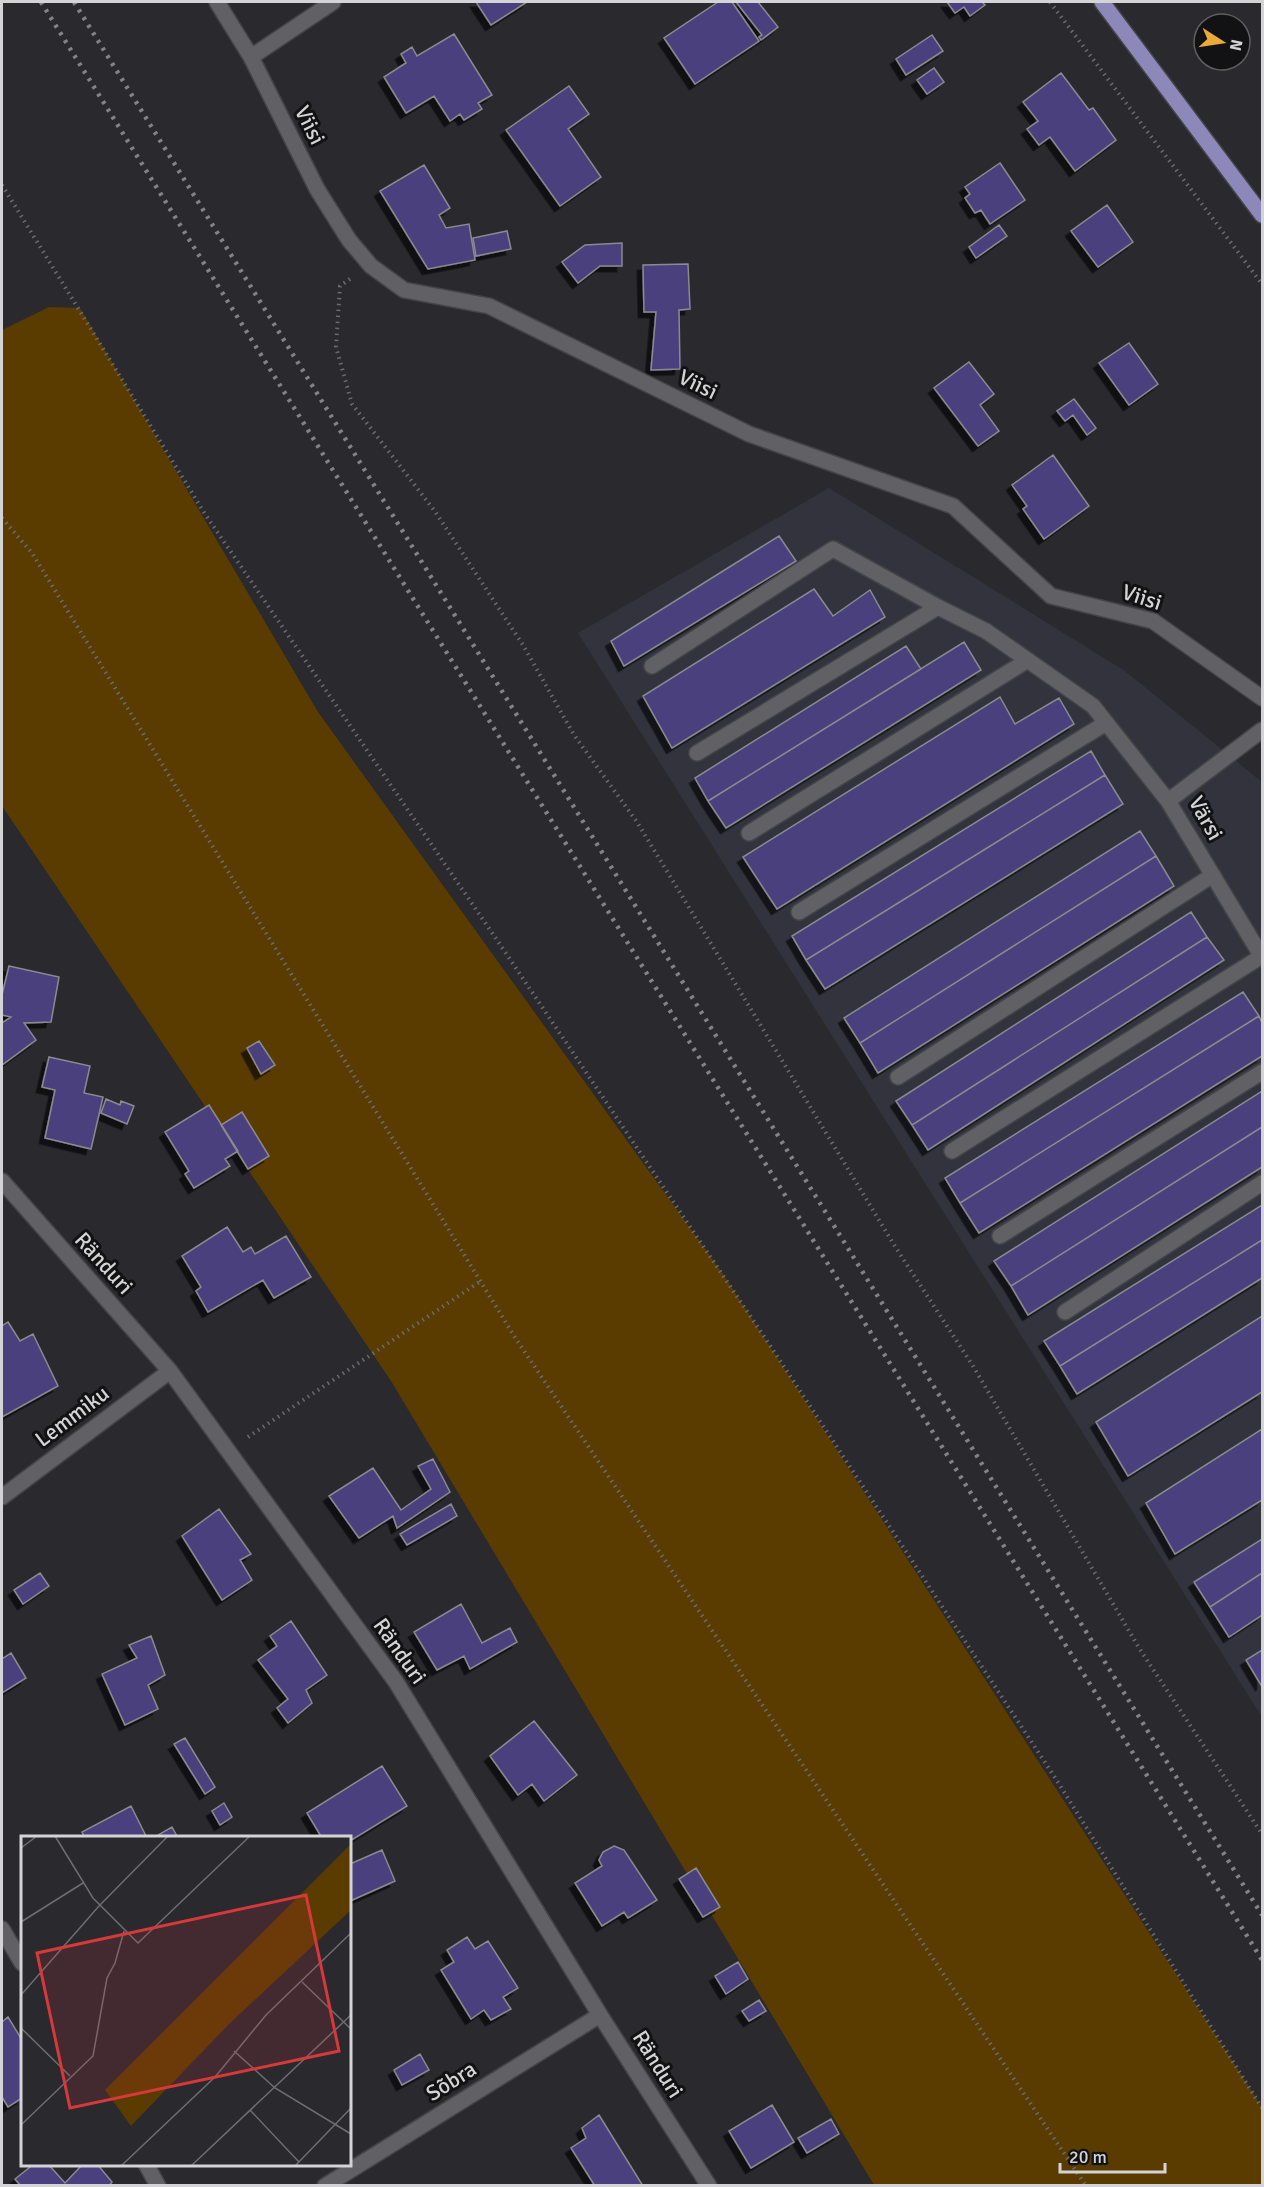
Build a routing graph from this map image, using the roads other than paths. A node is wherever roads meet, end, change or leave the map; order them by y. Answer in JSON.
{"nodes":[{"id":1,"x":217,"y":2,"type":"edge"},
{"id":2,"x":333,"y":2,"type":"edge"},
{"id":3,"x":1102,"y":2,"type":"edge"},
{"id":4,"x":250,"y":57,"type":"junction"},
{"id":5,"x":1263,"y":215,"type":"edge"},
{"id":6,"x":938,"y":607,"type":"junction"},
{"id":7,"x":1028,"y":660,"type":"junction"},
{"id":8,"x":652,"y":666,"type":"dead end"},
{"id":9,"x":1263,"y":698,"type":"edge"},
{"id":10,"x":1106,"y":723,"type":"junction"},
{"id":11,"x":1263,"y":730,"type":"edge"},
{"id":12,"x":697,"y":753,"type":"dead end"},
{"id":13,"x":1168,"y":801,"type":"junction"},
{"id":14,"x":748,"y":833,"type":"dead end"},
{"id":15,"x":1213,"y":875,"type":"junction"},
{"id":16,"x":799,"y":912,"type":"dead end"},
{"id":17,"x":1262,"y":956,"type":"edge"},
{"id":18,"x":1263,"y":1072,"type":"edge"},
{"id":19,"x":898,"y":1077,"type":"dead end"},
{"id":20,"x":952,"y":1151,"type":"dead end"},
{"id":21,"x":2,"y":1180,"type":"edge"},
{"id":22,"x":1263,"y":1183,"type":"edge"},
{"id":23,"x":1000,"y":1236,"type":"dead end"},
{"id":24,"x":1065,"y":1312,"type":"dead end"},
{"id":25,"x":170,"y":1371,"type":"junction"},
{"id":26,"x":2,"y":1497,"type":"edge"},
{"id":27,"x":2,"y":1929,"type":"edge"},
{"id":28,"x":21,"y":1961,"type":"edge"},
{"id":29,"x":600,"y":2015,"type":"junction"},
{"id":30,"x":147,"y":2166,"type":"edge"},
{"id":31,"x":158,"y":2186,"type":"edge"},
{"id":32,"x":325,"y":2186,"type":"edge"},
{"id":33,"x":709,"y":2186,"type":"edge"}],
"edges":[{"from":1,"to":4,"type":"street","name":"Viisi"},
{"from":2,"to":4,"type":"street"},
{"from":3,"to":5,"type":"main road"},
{"from":4,"to":9,"type":"street","name":"Viisi"},
{"from":6,"to":7,"type":"street"},
{"from":6,"to":8,"type":"street"},
{"from":6,"to":12,"type":"street"},
{"from":7,"to":10,"type":"street"},
{"from":7,"to":14,"type":"street"},
{"from":10,"to":13,"type":"street"},
{"from":10,"to":16,"type":"street"},
{"from":11,"to":13,"type":"street","name":"Värsi"},
{"from":13,"to":15,"type":"street","name":"Värsi"},
{"from":15,"to":17,"type":"street","name":"Värsi"},
{"from":15,"to":19,"type":"street"},
{"from":17,"to":20,"type":"street"},
{"from":18,"to":23,"type":"street"},
{"from":21,"to":25,"type":"street","name":"Ränduri"},
{"from":22,"to":24,"type":"street"},
{"from":25,"to":26,"type":"street","name":"Lemmiku"},
{"from":25,"to":29,"type":"street","name":"Ränduri"},
{"from":27,"to":28,"type":"street"},
{"from":29,"to":32,"type":"street","name":"Sõbra"},
{"from":29,"to":33,"type":"street","name":"Ränduri"},
{"from":30,"to":31,"type":"street"}]}
